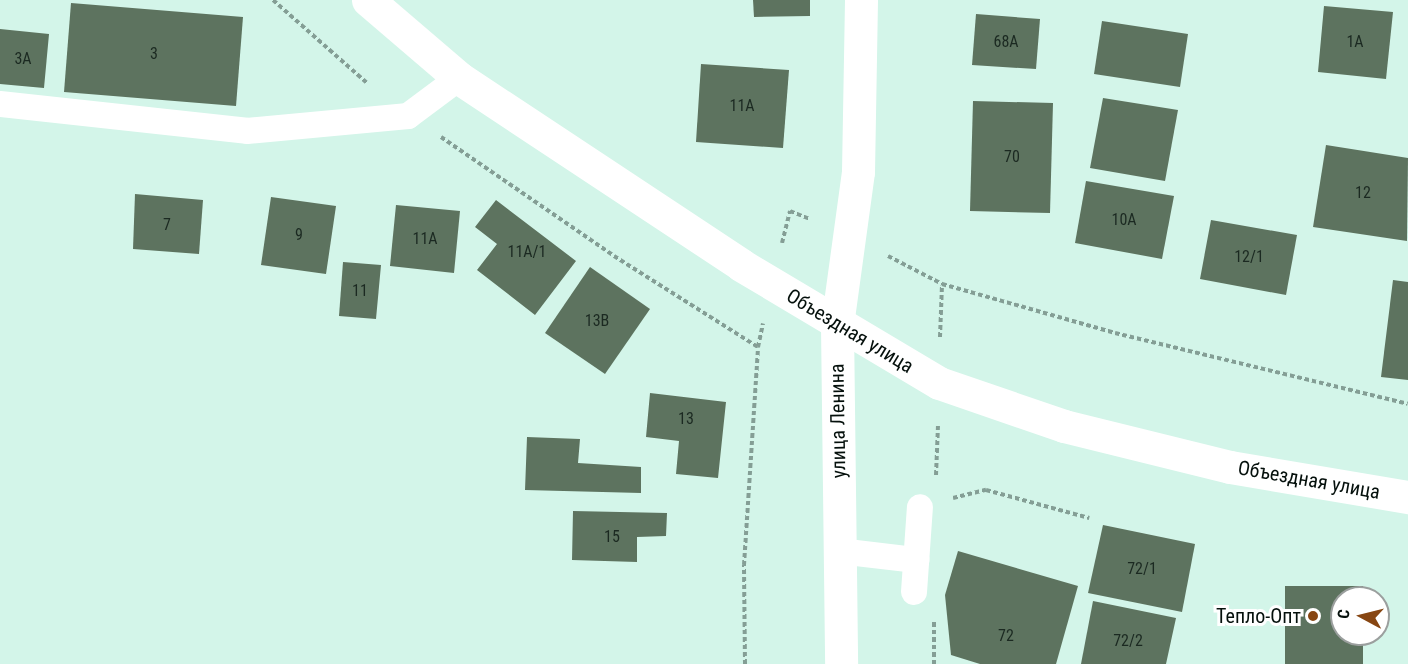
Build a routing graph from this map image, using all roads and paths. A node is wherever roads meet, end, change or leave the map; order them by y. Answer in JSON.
{"nodes":[{"id":1,"x":273,"y":0,"type":"edge"},
{"id":2,"x":368,"y":0,"type":"edge"},
{"id":3,"x":861,"y":0,"type":"edge"},
{"id":4,"x":459,"y":78,"type":"junction"},
{"id":5,"x":0,"y":104,"type":"edge"},
{"id":6,"x":408,"y":116,"type":"junction"},
{"id":7,"x":850,"y":236,"type":"junction"},
{"id":8,"x":771,"y":284,"type":"junction"},
{"id":9,"x":837,"y":325,"type":"junction"},
{"id":10,"x":758,"y":347,"type":"junction"},
{"id":11,"x":1408,"y":404,"type":"edge"},
{"id":12,"x":1408,"y":497,"type":"edge"},
{"id":13,"x":945,"y":500,"type":"dead end"},
{"id":14,"x":920,"y":507,"type":"dead end"},
{"id":15,"x":1089,"y":518,"type":"dead end"},
{"id":16,"x":839,"y":551,"type":"junction"},
{"id":17,"x":916,"y":560,"type":"junction"},
{"id":18,"x":914,"y":592,"type":"dead end"},
{"id":19,"x":745,"y":664,"type":"edge"},
{"id":20,"x":841,"y":664,"type":"edge"}],
"edges":[{"from":1,"to":6,"type":"path"},
{"from":2,"to":4,"type":"main road","name":"Объездная улица"},
{"from":3,"to":7,"type":"main road","name":"улица Ленина"},
{"from":4,"to":6,"type":"lane"},
{"from":4,"to":8,"type":"main road","name":"Объездная улица"},
{"from":5,"to":6,"type":"lane"},
{"from":6,"to":10,"type":"path"},
{"from":7,"to":8,"type":"path"},
{"from":7,"to":9,"type":"main road","name":"улица Ленина"},
{"from":7,"to":11,"type":"path"},
{"from":8,"to":9,"type":"main road","name":"Объездная улица"},
{"from":8,"to":10,"type":"path"},
{"from":9,"to":12,"type":"main road","name":"Объездная улица"},
{"from":9,"to":16,"type":"main road","name":"улица Ленина"},
{"from":10,"to":19,"type":"path"},
{"from":13,"to":15,"type":"path"},
{"from":14,"to":17,"type":"lane"},
{"from":16,"to":17,"type":"lane"},
{"from":16,"to":20,"type":"main road","name":"улица Ленина"},
{"from":17,"to":18,"type":"lane"}]}
